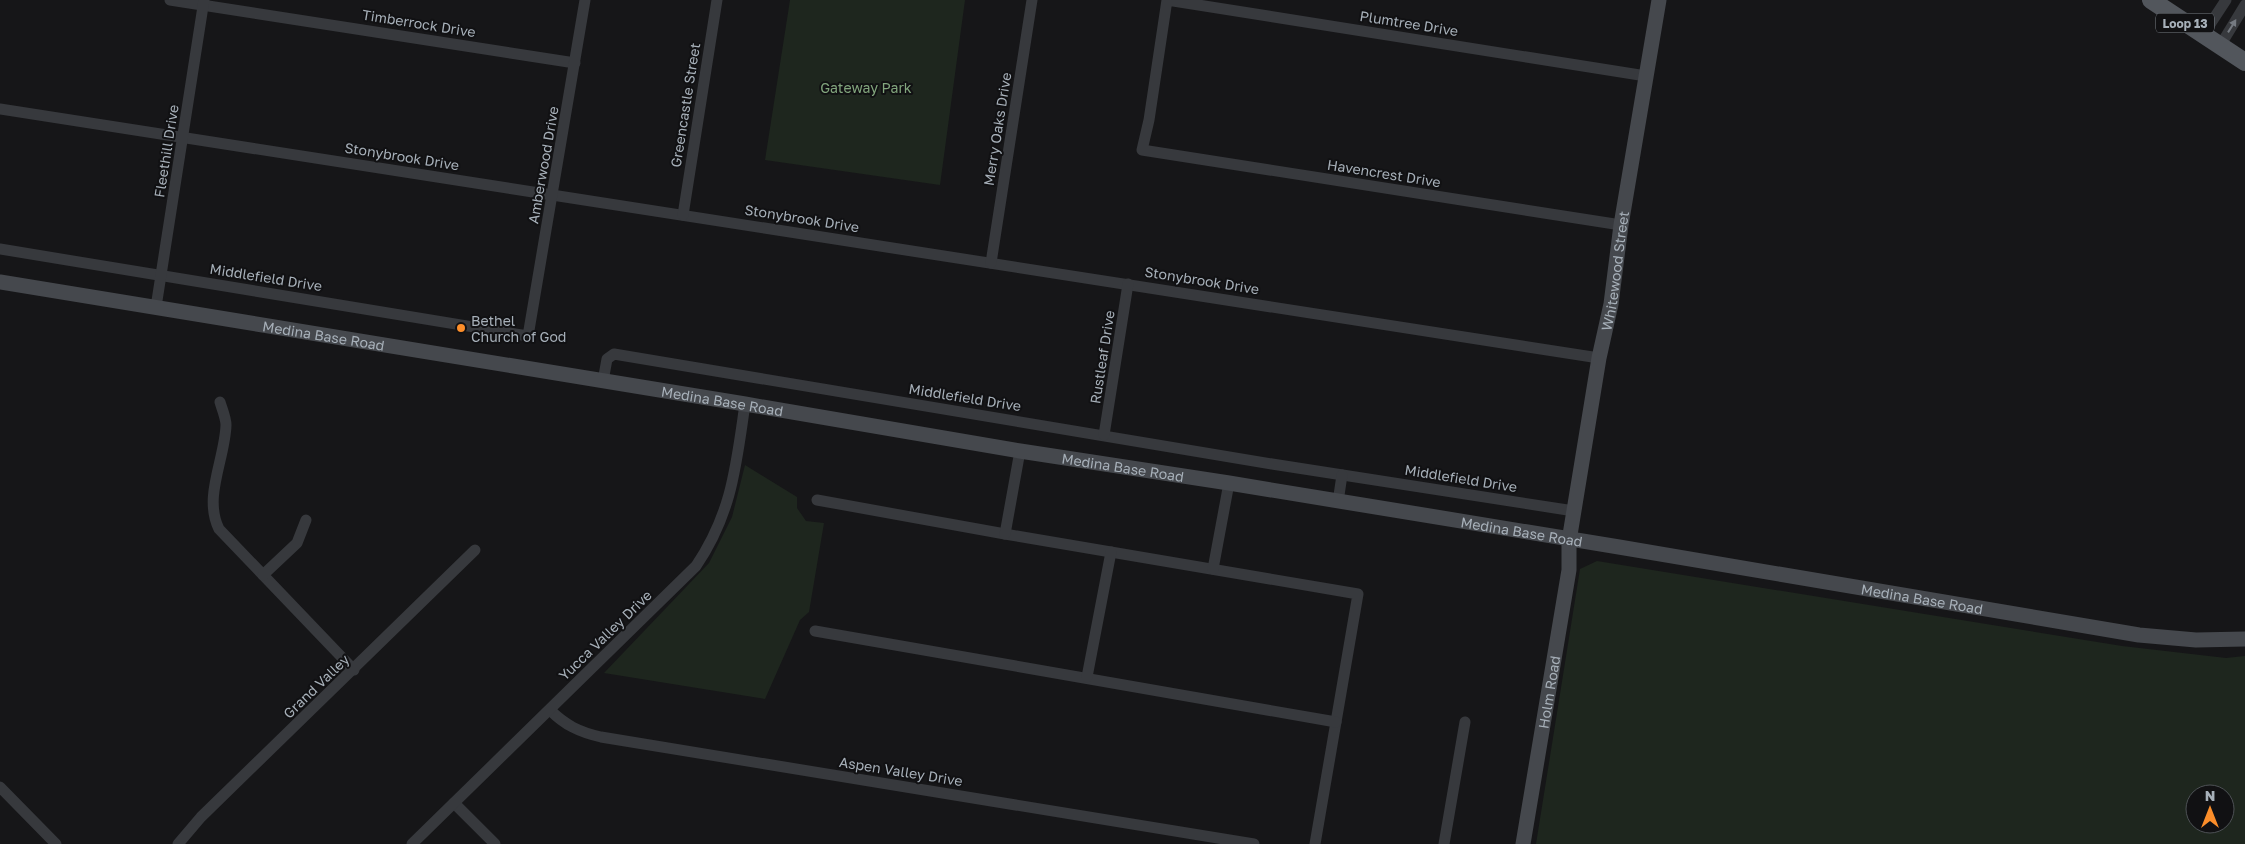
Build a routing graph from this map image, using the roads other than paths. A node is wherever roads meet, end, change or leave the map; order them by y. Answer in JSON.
{"nodes":[{"id":1,"x":170,"y":0,"type":"edge"},
{"id":2,"x":585,"y":0,"type":"edge"},
{"id":3,"x":717,"y":0,"type":"edge"},
{"id":4,"x":1032,"y":0,"type":"edge"},
{"id":5,"x":1167,"y":0,"type":"edge"},
{"id":6,"x":1659,"y":0,"type":"edge"},
{"id":7,"x":2151,"y":0,"type":"edge"},
{"id":8,"x":2226,"y":0,"type":"edge"},
{"id":9,"x":203,"y":2,"type":"edge"},
{"id":10,"x":2245,"y":5,"type":"edge"},
{"id":11,"x":2203,"y":35,"type":"junction"},
{"id":12,"x":2220,"y":46,"type":"junction"},
{"id":13,"x":2245,"y":62,"type":"edge"},
{"id":14,"x":575,"y":63,"type":"junction"},
{"id":15,"x":1646,"y":76,"type":"junction"},
{"id":16,"x":0,"y":109,"type":"edge"},
{"id":17,"x":183,"y":137,"type":"junction"},
{"id":18,"x":553,"y":194,"type":"junction"},
{"id":19,"x":683,"y":215,"type":"junction"},
{"id":20,"x":1621,"y":225,"type":"junction"},
{"id":21,"x":0,"y":249,"type":"edge"},
{"id":22,"x":991,"y":263,"type":"junction"},
{"id":23,"x":161,"y":275,"type":"junction"},
{"id":24,"x":0,"y":282,"type":"edge"},
{"id":25,"x":1128,"y":284,"type":"junction"},
{"id":26,"x":156,"y":307,"type":"junction"},
{"id":27,"x":528,"y":336,"type":"joint"},
{"id":28,"x":1599,"y":358,"type":"junction"},
{"id":29,"x":603,"y":381,"type":"junction"},
{"id":30,"x":220,"y":402,"type":"dead end"},
{"id":31,"x":746,"y":404,"type":"junction"},
{"id":32,"x":1104,"y":435,"type":"junction"},
{"id":33,"x":1020,"y":451,"type":"junction"},
{"id":34,"x":1342,"y":475,"type":"junction"},
{"id":35,"x":1229,"y":483,"type":"junction"},
{"id":36,"x":817,"y":500,"type":"dead end"},
{"id":37,"x":1338,"y":502,"type":"junction"},
{"id":38,"x":1574,"y":511,"type":"junction"},
{"id":39,"x":306,"y":520,"type":"dead end"},
{"id":40,"x":1005,"y":534,"type":"junction"},
{"id":41,"x":1569,"y":541,"type":"junction"},
{"id":42,"x":475,"y":550,"type":"dead end"},
{"id":43,"x":1111,"y":552,"type":"junction"},
{"id":44,"x":1213,"y":569,"type":"junction"},
{"id":45,"x":263,"y":575,"type":"junction"},
{"id":46,"x":815,"y":631,"type":"dead end"},
{"id":47,"x":2245,"y":639,"type":"edge"},
{"id":48,"x":354,"y":670,"type":"junction"},
{"id":49,"x":1087,"y":677,"type":"junction"},
{"id":50,"x":550,"y":710,"type":"junction"},
{"id":51,"x":1336,"y":722,"type":"junction"},
{"id":52,"x":1465,"y":722,"type":"dead end"},
{"id":53,"x":0,"y":787,"type":"edge"},
{"id":54,"x":454,"y":803,"type":"junction"},
{"id":55,"x":1220,"y":841,"type":"edge"},
{"id":56,"x":56,"y":844,"type":"edge"},
{"id":57,"x":178,"y":844,"type":"edge"},
{"id":58,"x":412,"y":844,"type":"edge"},
{"id":59,"x":495,"y":844,"type":"edge"},
{"id":60,"x":1254,"y":844,"type":"edge"},
{"id":61,"x":1316,"y":844,"type":"edge"},
{"id":62,"x":1444,"y":844,"type":"edge"},
{"id":63,"x":1522,"y":844,"type":"edge"}],
"edges":[{"from":1,"to":9,"type":"street","name":"Timberrock Drive"},
{"from":2,"to":14,"type":"street","name":"Amberwood Drive"},
{"from":3,"to":19,"type":"street","name":"Greencastle Street"},
{"from":4,"to":22,"type":"street","name":"Merry Oaks Drive"},
{"from":5,"to":15,"type":"street","name":"Plumtree Drive"},
{"from":5,"to":20,"type":"street","name":"Havencrest Drive"},
{"from":6,"to":15,"type":"street","name":"Whitewood Street"},
{"from":7,"to":11,"type":"main road","number":"Loop 13"},
{"from":8,"to":11,"type":"street"},
{"from":9,"to":14,"type":"street","name":"Timberrock Drive"},
{"from":9,"to":17,"type":"street","name":"Fleethill Drive"},
{"from":12,"to":10,"type":"street","one_way":true},
{"from":11,"to":12,"type":"main road","number":"Loop 13"},
{"from":12,"to":13,"type":"main road","number":"Loop 13"},
{"from":14,"to":18,"type":"street","name":"Amberwood Drive"},
{"from":15,"to":20,"type":"street","name":"Whitewood Street"},
{"from":16,"to":17,"type":"street","name":"Stonybrook Drive"},
{"from":17,"to":18,"type":"street","name":"Stonybrook Drive"},
{"from":17,"to":23,"type":"street","name":"Fleethill Drive"},
{"from":18,"to":19,"type":"street","name":"Stonybrook Drive"},
{"from":18,"to":27,"type":"street","name":"Amberwood Drive"},
{"from":19,"to":22,"type":"street","name":"Stonybrook Drive"},
{"from":20,"to":28,"type":"street","name":"Whitewood Street"},
{"from":21,"to":23,"type":"street","name":"Middlefield Drive"},
{"from":22,"to":25,"type":"street","name":"Stonybrook Drive"},
{"from":23,"to":26,"type":"street","name":"Fleethill Drive"},
{"from":23,"to":27,"type":"street","name":"Middlefield Drive"},
{"from":24,"to":26,"type":"street","name":"Medina Base Road"},
{"from":25,"to":28,"type":"street","name":"Stonybrook Drive"},
{"from":25,"to":32,"type":"street","name":"Rustleaf Drive"},
{"from":26,"to":29,"type":"street","name":"Medina Base Road"},
{"from":28,"to":38,"type":"street","name":"Whitewood Street"},
{"from":29,"to":31,"type":"street","name":"Medina Base Road"},
{"from":29,"to":32,"type":"street","name":"Middlefield Drive"},
{"from":30,"to":45,"type":"street"},
{"from":31,"to":33,"type":"street","name":"Medina Base Road"},
{"from":31,"to":50,"type":"street","name":"Yucca Valley Drive"},
{"from":32,"to":34,"type":"street","name":"Middlefield Drive"},
{"from":33,"to":35,"type":"street","name":"Medina Base Road"},
{"from":33,"to":40,"type":"street"},
{"from":34,"to":37,"type":"street"},
{"from":34,"to":38,"type":"street","name":"Middlefield Drive"},
{"from":35,"to":37,"type":"street","name":"Medina Base Road"},
{"from":35,"to":44,"type":"street"},
{"from":36,"to":40,"type":"street"},
{"from":37,"to":41,"type":"street","name":"Medina Base Road"},
{"from":38,"to":41,"type":"street","name":"Whitewood Street"},
{"from":39,"to":45,"type":"street"},
{"from":40,"to":43,"type":"street"},
{"from":41,"to":47,"type":"street","name":"Medina Base Road"},
{"from":41,"to":63,"type":"street","name":"Holm Road"},
{"from":42,"to":48,"type":"street","name":"Grand Valley"},
{"from":43,"to":44,"type":"street"},
{"from":43,"to":49,"type":"street"},
{"from":44,"to":51,"type":"street"},
{"from":45,"to":48,"type":"street"},
{"from":46,"to":49,"type":"street"},
{"from":48,"to":57,"type":"street","name":"Grand Valley"},
{"from":49,"to":51,"type":"street"},
{"from":50,"to":54,"type":"street","name":"Yucca Valley Drive"},
{"from":50,"to":55,"type":"street","name":"Aspen Valley Drive"},
{"from":51,"to":61,"type":"street"},
{"from":52,"to":62,"type":"street"},
{"from":53,"to":56,"type":"street"},
{"from":54,"to":58,"type":"street","name":"Yucca Valley Drive"},
{"from":54,"to":59,"type":"street"},
{"from":55,"to":60,"type":"street","name":"Aspen Valley Drive"}]}
